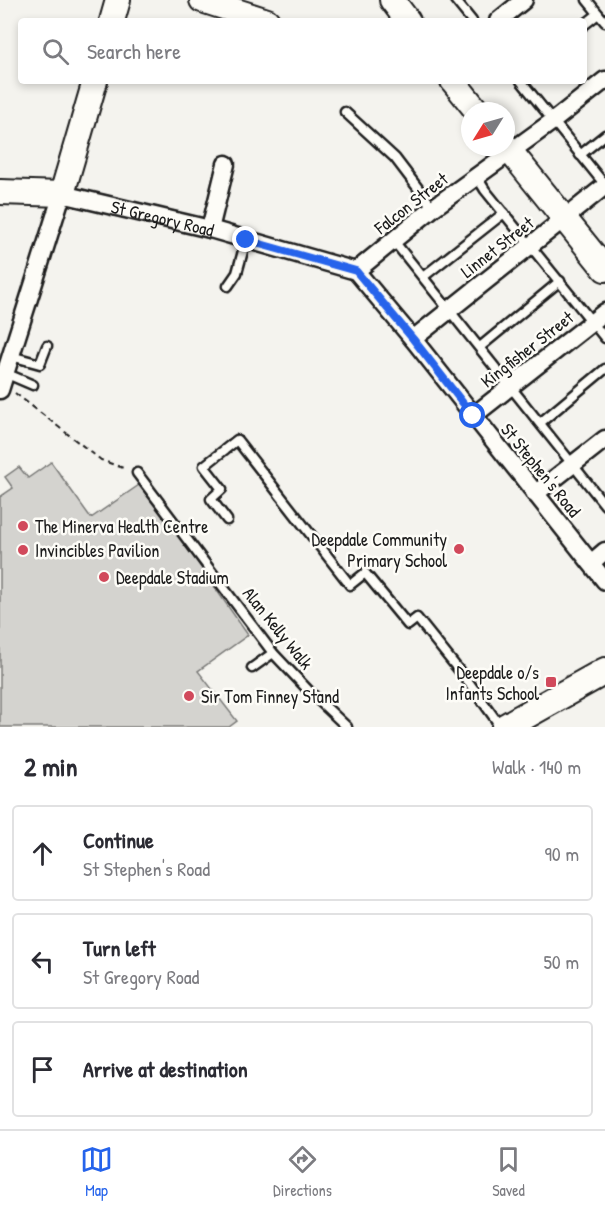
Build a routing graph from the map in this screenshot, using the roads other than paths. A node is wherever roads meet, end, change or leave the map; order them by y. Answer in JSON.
{"nodes":[{"id":1,"x":118,"y":0,"type":"edge"},
{"id":2,"x":202,"y":0,"type":"edge"},
{"id":3,"x":392,"y":0,"type":"edge"},
{"id":4,"x":455,"y":0,"type":"edge"},
{"id":5,"x":524,"y":0,"type":"edge"},
{"id":6,"x":587,"y":0,"type":"edge"},
{"id":7,"x":598,"y":14,"type":"junction"},
{"id":8,"x":113,"y":18,"type":"edge"},
{"id":9,"x":258,"y":18,"type":"edge"},
{"id":10,"x":406,"y":18,"type":"edge"},
{"id":11,"x":470,"y":18,"type":"edge"},
{"id":12,"x":502,"y":18,"type":"edge"},
{"id":13,"x":605,"y":22,"type":"edge"},
{"id":14,"x":587,"y":23,"type":"edge"},
{"id":15,"x":605,"y":80,"type":"edge"},
{"id":16,"x":94,"y":84,"type":"edge"},
{"id":17,"x":455,"y":84,"type":"edge"},
{"id":18,"x":523,"y":84,"type":"edge"},
{"id":19,"x":470,"y":102,"type":"edge"},
{"id":20,"x":345,"y":112,"type":"dead end"},
{"id":21,"x":553,"y":121,"type":"junction"},
{"id":22,"x":605,"y":135,"type":"edge"},
{"id":23,"x":515,"y":146,"type":"edge"},
{"id":24,"x":580,"y":155,"type":"junction"},
{"id":25,"x":502,"y":156,"type":"edge"},
{"id":26,"x":514,"y":156,"type":"edge"},
{"id":27,"x":226,"y":164,"type":"dead end"},
{"id":28,"x":477,"y":177,"type":"junction"},
{"id":29,"x":605,"y":186,"type":"edge"},
{"id":30,"x":0,"y":192,"type":"edge"},
{"id":31,"x":62,"y":194,"type":"junction"},
{"id":32,"x":433,"y":208,"type":"junction"},
{"id":33,"x":504,"y":213,"type":"junction"},
{"id":34,"x":565,"y":219,"type":"junction"},
{"id":35,"x":210,"y":230,"type":"junction"},
{"id":36,"x":246,"y":240,"type":"junction"},
{"id":37,"x":393,"y":240,"type":"junction"},
{"id":38,"x":531,"y":245,"type":"junction"},
{"id":39,"x":605,"y":269,"type":"edge"},
{"id":40,"x":356,"y":271,"type":"junction"},
{"id":41,"x":423,"y":277,"type":"junction"},
{"id":42,"x":560,"y":281,"type":"junction"},
{"id":43,"x":228,"y":286,"type":"dead end"},
{"id":44,"x":450,"y":310,"type":"junction"},
{"id":45,"x":599,"y":317,"type":"edge"},
{"id":46,"x":605,"y":338,"type":"edge"},
{"id":47,"x":413,"y":339,"type":"junction"},
{"id":48,"x":47,"y":346,"type":"dead end"},
{"id":49,"x":480,"y":347,"type":"junction"},
{"id":50,"x":10,"y":356,"type":"junction"},
{"id":51,"x":605,"y":369,"type":"edge"},
{"id":52,"x":2,"y":382,"type":"edge"},
{"id":53,"x":33,"y":385,"type":"dead end"},
{"id":54,"x":511,"y":387,"type":"junction"},
{"id":55,"x":473,"y":416,"type":"junction"},
{"id":56,"x":540,"y":423,"type":"junction"},
{"id":57,"x":605,"y":439,"type":"edge"},
{"id":58,"x":573,"y":465,"type":"junction"},
{"id":59,"x":137,"y":473,"type":"road end"},
{"id":60,"x":536,"y":494,"type":"junction"},
{"id":61,"x":603,"y":499,"type":"edge"},
{"id":62,"x":227,"y":520,"type":"dead end"},
{"id":63,"x":605,"y":551,"type":"edge"},
{"id":64,"x":591,"y":563,"type":"junction"},
{"id":65,"x":605,"y":581,"type":"edge"},
{"id":66,"x":273,"y":653,"type":"junction"},
{"id":67,"x":252,"y":668,"type":"dead end"},
{"id":68,"x":605,"y":671,"type":"edge"},
{"id":69,"x":514,"y":725,"type":"edge"},
{"id":70,"x":347,"y":727,"type":"edge"}],
"edges":[{"from":1,"to":8,"type":"street"},
{"from":2,"to":9,"type":"street"},
{"from":3,"to":10,"type":"street"},
{"from":4,"to":11,"type":"lane"},
{"from":5,"to":12,"type":"street"},
{"from":6,"to":7,"type":"lane"},
{"from":7,"to":13,"type":"lane"},
{"from":7,"to":14,"type":"lane"},
{"from":15,"to":21,"type":"street","name":"Falcon Street"},
{"from":16,"to":31,"type":"street"},
{"from":17,"to":19,"type":"street"},
{"from":18,"to":21,"type":"lane"},
{"from":20,"to":32,"type":"lane"},
{"from":21,"to":23,"type":"street","name":"Falcon Street"},
{"from":21,"to":24,"type":"lane"},
{"from":22,"to":24,"type":"lane"},
{"from":24,"to":29,"type":"lane"},
{"from":25,"to":28,"type":"street","name":"Falcon Street"},
{"from":26,"to":34,"type":"street"},
{"from":27,"to":35,"type":"street"},
{"from":28,"to":32,"type":"street","name":"Falcon Street"},
{"from":28,"to":33,"type":"lane"},
{"from":29,"to":34,"type":"street","name":"Linnet Street"},
{"from":30,"to":31,"type":"street","name":"St Gregory Road"},
{"from":31,"to":35,"type":"street","name":"St Gregory Road"},
{"from":31,"to":50,"type":"street"},
{"from":32,"to":37,"type":"street","name":"Falcon Street"},
{"from":33,"to":38,"type":"lane"},
{"from":33,"to":41,"type":"lane"},
{"from":34,"to":38,"type":"street","name":"Linnet Street"},
{"from":34,"to":39,"type":"street"},
{"from":35,"to":36,"type":"street","name":"St Gregory Road"},
{"from":36,"to":40,"type":"street","name":"St Gregory Road"},
{"from":36,"to":43,"type":"lane"},
{"from":37,"to":40,"type":"street","name":"Falcon Street"},
{"from":37,"to":41,"type":"lane"},
{"from":38,"to":42,"type":"lane"},
{"from":38,"to":44,"type":"street","name":"Linnet Street"},
{"from":40,"to":47,"type":"street","name":"St Stephen's Road"},
{"from":41,"to":44,"type":"lane"},
{"from":42,"to":45,"type":"lane"},
{"from":42,"to":49,"type":"lane"},
{"from":44,"to":47,"type":"street","name":"Linnet Street"},
{"from":44,"to":49,"type":"lane"},
{"from":45,"to":46,"type":"lane"},
{"from":45,"to":54,"type":"street","name":"Kingfisher Street"},
{"from":47,"to":55,"type":"street","name":"St Stephen's Road"},
{"from":48,"to":50,"type":"lane"},
{"from":49,"to":54,"type":"lane"},
{"from":50,"to":52,"type":"street"},
{"from":51,"to":56,"type":"lane"},
{"from":52,"to":53,"type":"lane"},
{"from":54,"to":55,"type":"street","name":"Kingfisher Street"},
{"from":54,"to":56,"type":"lane"},
{"from":55,"to":60,"type":"street","name":"St Stephen's Road"},
{"from":56,"to":58,"type":"lane"},
{"from":57,"to":58,"type":"street"},
{"from":58,"to":60,"type":"street"},
{"from":58,"to":61,"type":"lane"},
{"from":59,"to":66,"type":"lane","name":"Alan Kelly Walk"},
{"from":60,"to":64,"type":"street","name":"St Stephen's Road"},
{"from":62,"to":69,"type":"lane"},
{"from":63,"to":64,"type":"street"},
{"from":64,"to":65,"type":"street","name":"St Stephen's Road"},
{"from":66,"to":67,"type":"lane"},
{"from":66,"to":70,"type":"lane","name":"Alan Kelly Walk"},
{"from":68,"to":69,"type":"main road"}]}
